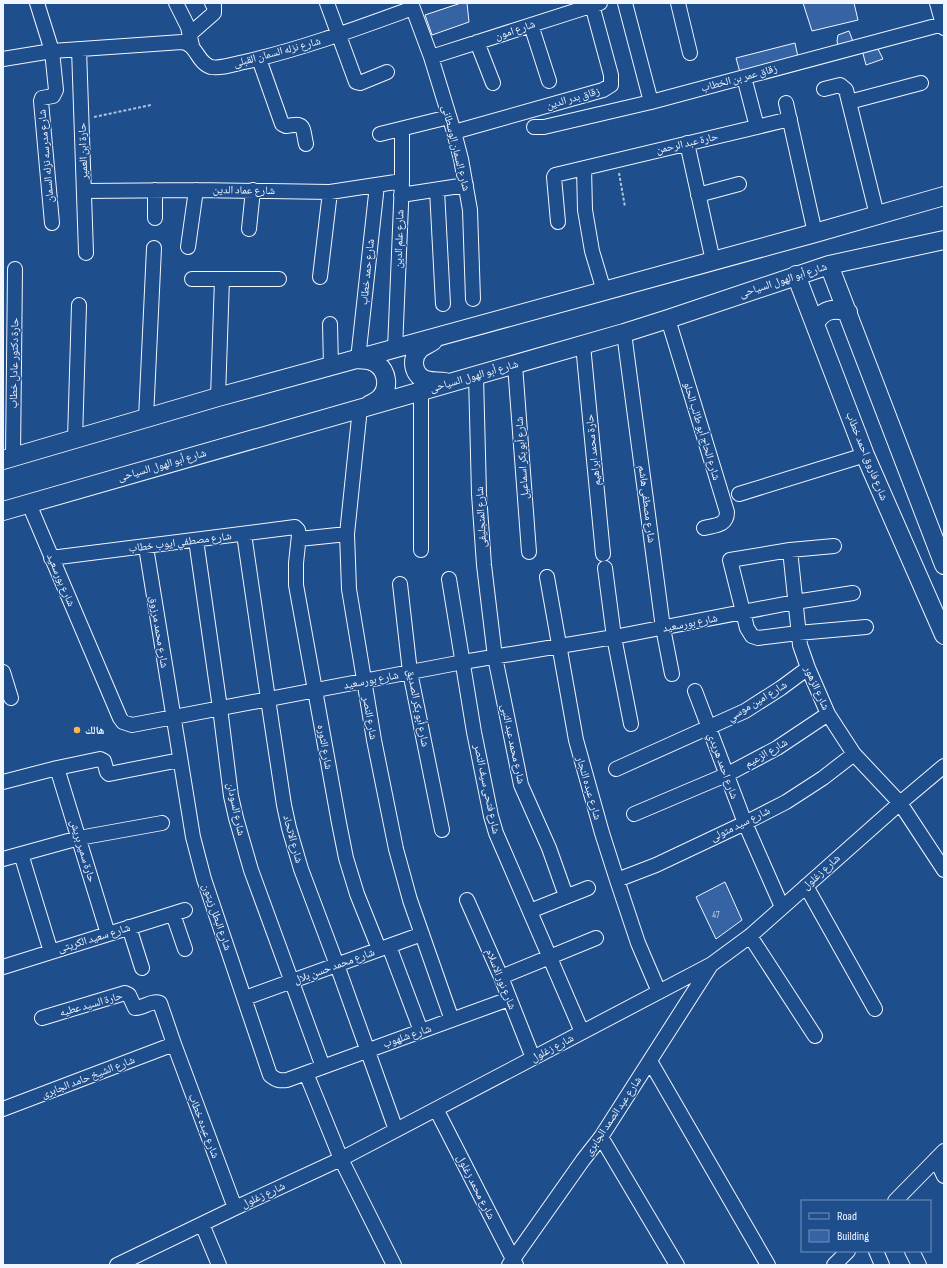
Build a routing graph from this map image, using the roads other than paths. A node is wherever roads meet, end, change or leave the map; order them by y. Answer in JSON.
{"nodes":[{"id":1,"x":37,"y":3,"type":"edge"},
{"id":2,"x":176,"y":3,"type":"edge"},
{"id":3,"x":212,"y":3,"type":"edge"},
{"id":4,"x":327,"y":3,"type":"edge"},
{"id":5,"x":625,"y":3,"type":"edge"},
{"id":6,"x":678,"y":3,"type":"edge"},
{"id":7,"x":937,"y":3,"type":"edge"},
{"id":8,"x":596,"y":4,"type":"edge"},
{"id":9,"x":412,"y":6,"type":"edge"},
{"id":10,"x":531,"y":25,"type":"junction"},
{"id":11,"x":944,"y":26,"type":"edge"},
{"id":12,"x":338,"y":35,"type":"junction"},
{"id":13,"x":191,"y":40,"type":"junction"},
{"id":14,"x":477,"y":42,"type":"junction"},
{"id":15,"x":80,"y":49,"type":"junction"},
{"id":16,"x":52,"y":51,"type":"junction"},
{"id":17,"x":690,"y":53,"type":"dead end"},
{"id":18,"x":431,"y":57,"type":"junction"},
{"id":19,"x":259,"y":59,"type":"junction"},
{"id":20,"x":3,"y":60,"type":"edge"},
{"id":21,"x":387,"y":72,"type":"dead end"},
{"id":22,"x":744,"y":77,"type":"junction"},
{"id":23,"x":549,"y":81,"type":"dead end"},
{"id":24,"x":492,"y":83,"type":"dead end"},
{"id":25,"x":921,"y":83,"type":"dead end"},
{"id":26,"x":824,"y":89,"type":"dead end"},
{"id":27,"x":651,"y":102,"type":"junction"},
{"id":28,"x":849,"y":102,"type":"junction"},
{"id":29,"x":786,"y":104,"type":"dead end"},
{"id":30,"x":449,"y":117,"type":"junction"},
{"id":31,"x":790,"y":119,"type":"junction"},
{"id":32,"x":757,"y":126,"type":"junction"},
{"id":33,"x":534,"y":127,"type":"dead end"},
{"id":34,"x":402,"y":129,"type":"junction"},
{"id":35,"x":454,"y":132,"type":"junction"},
{"id":36,"x":380,"y":134,"type":"dead end"},
{"id":37,"x":687,"y":143,"type":"junction"},
{"id":38,"x":306,"y":144,"type":"dead end"},
{"id":39,"x":584,"y":168,"type":"junction"},
{"id":40,"x":739,"y":184,"type":"dead end"},
{"id":41,"x":377,"y":185,"type":"junction"},
{"id":42,"x":466,"y":185,"type":"junction"},
{"id":43,"x":402,"y":188,"type":"junction"},
{"id":44,"x":155,"y":190,"type":"junction"},
{"id":45,"x":196,"y":190,"type":"junction"},
{"id":46,"x":253,"y":190,"type":"junction"},
{"id":47,"x":437,"y":190,"type":"junction"},
{"id":48,"x":85,"y":191,"type":"junction"},
{"id":49,"x":330,"y":192,"type":"junction"},
{"id":50,"x":698,"y":195,"type":"junction"},
{"id":51,"x":944,"y":196,"type":"edge"},
{"id":52,"x":877,"y":216,"type":"junction"},
{"id":53,"x":155,"y":218,"type":"dead end"},
{"id":54,"x":558,"y":222,"type":"dead end"},
{"id":55,"x":52,"y":223,"type":"dead end"},
{"id":56,"x":249,"y":229,"type":"dead end"},
{"id":57,"x":815,"y":233,"type":"junction"},
{"id":58,"x":944,"y":240,"type":"edge"},
{"id":59,"x":188,"y":247,"type":"dead end"},
{"id":60,"x":154,"y":248,"type":"dead end"},
{"id":61,"x":86,"y":253,"type":"dead end"},
{"id":62,"x":713,"y":261,"type":"junction"},
{"id":63,"x":829,"y":265,"type":"junction"},
{"id":64,"x":15,"y":269,"type":"dead end"},
{"id":65,"x":796,"y":275,"type":"junction"},
{"id":66,"x":320,"y":277,"type":"dead end"},
{"id":67,"x":192,"y":279,"type":"dead end"},
{"id":68,"x":222,"y":279,"type":"junction"},
{"id":69,"x":279,"y":279,"type":"dead end"},
{"id":70,"x":604,"y":291,"type":"junction"},
{"id":71,"x":473,"y":299,"type":"dead end"},
{"id":72,"x":443,"y":304,"type":"dead end"},
{"id":73,"x":78,"y":305,"type":"dead end"},
{"id":74,"x":848,"y":312,"type":"junction"},
{"id":75,"x":668,"y":319,"type":"junction"},
{"id":76,"x":330,"y":324,"type":"dead end"},
{"id":77,"x":815,"y":324,"type":"junction"},
{"id":78,"x":624,"y":333,"type":"junction"},
{"id":79,"x":440,"y":336,"type":"junction"},
{"id":80,"x":583,"y":345,"type":"junction"},
{"id":81,"x":395,"y":349,"type":"junction"},
{"id":82,"x":358,"y":359,"type":"junction"},
{"id":83,"x":515,"y":365,"type":"junction"},
{"id":84,"x":330,"y":367,"type":"junction"},
{"id":85,"x":476,"y":376,"type":"junction"},
{"id":86,"x":452,"y":382,"type":"junction"},
{"id":87,"x":421,"y":391,"type":"junction"},
{"id":88,"x":218,"y":397,"type":"junction"},
{"id":89,"x":364,"y":407,"type":"junction"},
{"id":90,"x":146,"y":418,"type":"junction"},
{"id":91,"x":75,"y":439,"type":"junction"},
{"id":92,"x":865,"y":455,"type":"junction"},
{"id":93,"x":8,"y":459,"type":"edge"},
{"id":94,"x":739,"y":494,"type":"dead end"},
{"id":95,"x":29,"y":504,"type":"junction"},
{"id":96,"x":3,"y":511,"type":"edge"},
{"id":97,"x":704,"y":528,"type":"dead end"},
{"id":98,"x":244,"y":534,"type":"junction"},
{"id":99,"x":347,"y":534,"type":"junction"},
{"id":100,"x":299,"y":539,"type":"junction"},
{"id":101,"x":196,"y":540,"type":"junction"},
{"id":102,"x":146,"y":546,"type":"junction"},
{"id":103,"x":834,"y":546,"type":"dead end"},
{"id":104,"x":421,"y":550,"type":"dead end"},
{"id":105,"x":790,"y":550,"type":"junction"},
{"id":106,"x":529,"y":552,"type":"dead end"},
{"id":107,"x":603,"y":554,"type":"dead end"},
{"id":108,"x":51,"y":558,"type":"junction"},
{"id":109,"x":944,"y":565,"type":"edge"},
{"id":110,"x":605,"y":568,"type":"dead end"},
{"id":111,"x":547,"y":577,"type":"dead end"},
{"id":112,"x":449,"y":579,"type":"dead end"},
{"id":113,"x":400,"y":584,"type":"dead end"},
{"id":114,"x":853,"y":593,"type":"dead end"},
{"id":115,"x":795,"y":602,"type":"junction"},
{"id":116,"x":743,"y":613,"type":"junction"},
{"id":117,"x":866,"y":627,"type":"dead end"},
{"id":118,"x":663,"y":628,"type":"junction"},
{"id":119,"x":798,"y":633,"type":"junction"},
{"id":120,"x":944,"y":635,"type":"edge"},
{"id":121,"x":614,"y":637,"type":"junction"},
{"id":122,"x":559,"y":646,"type":"junction"},
{"id":123,"x":495,"y":657,"type":"junction"},
{"id":124,"x":463,"y":662,"type":"junction"},
{"id":125,"x":808,"y":668,"type":"junction"},
{"id":126,"x":3,"y":672,"type":"edge"},
{"id":127,"x":410,"y":672,"type":"junction"},
{"id":128,"x":672,"y":674,"type":"dead end"},
{"id":129,"x":364,"y":681,"type":"junction"},
{"id":130,"x":315,"y":690,"type":"junction"},
{"id":131,"x":695,"y":691,"type":"dead end"},
{"id":132,"x":11,"y":698,"type":"dead end"},
{"id":133,"x":268,"y":699,"type":"junction"},
{"id":134,"x":220,"y":708,"type":"junction"},
{"id":135,"x":828,"y":714,"type":"junction"},
{"id":136,"x":172,"y":716,"type":"junction"},
{"id":137,"x":631,"y":724,"type":"dead end"},
{"id":138,"x":709,"y":727,"type":"junction"},
{"id":139,"x":854,"y":754,"type":"junction"},
{"id":140,"x":180,"y":760,"type":"junction"},
{"id":141,"x":944,"y":766,"type":"edge"},
{"id":142,"x":57,"y":768,"type":"junction"},
{"id":143,"x":616,"y":769,"type":"dead end"},
{"id":144,"x":726,"y":775,"type":"junction"},
{"id":145,"x":3,"y":782,"type":"edge"},
{"id":146,"x":900,"y":803,"type":"junction"},
{"id":147,"x":634,"y":814,"type":"dead end"},
{"id":148,"x":162,"y":823,"type":"dead end"},
{"id":149,"x":745,"y":823,"type":"junction"},
{"id":150,"x":442,"y":830,"type":"dead end"},
{"id":151,"x":79,"y":838,"type":"junction"},
{"id":152,"x":22,"y":854,"type":"junction"},
{"id":153,"x":3,"y":859,"type":"edge"},
{"id":154,"x":944,"y":870,"type":"edge"},
{"id":155,"x":617,"y":880,"type":"junction"},
{"id":156,"x":806,"y":886,"type":"junction"},
{"id":157,"x":588,"y":888,"type":"dead end"},
{"id":158,"x":566,"y":896,"type":"junction"},
{"id":159,"x":467,"y":900,"type":"dead end"},
{"id":160,"x":782,"y":907,"type":"junction"},
{"id":161,"x":530,"y":911,"type":"junction"},
{"id":162,"x":129,"y":927,"type":"junction"},
{"id":163,"x":108,"y":934,"type":"junction"},
{"id":164,"x":422,"y":934,"type":"junction"},
{"id":165,"x":750,"y":936,"type":"junction"},
{"id":166,"x":596,"y":938,"type":"dead end"},
{"id":167,"x":384,"y":947,"type":"junction"},
{"id":168,"x":185,"y":949,"type":"dead end"},
{"id":169,"x":51,"y":952,"type":"junction"},
{"id":170,"x":549,"y":958,"type":"junction"},
{"id":171,"x":712,"y":964,"type":"junction"},
{"id":172,"x":337,"y":965,"type":"junction"},
{"id":173,"x":3,"y":967,"type":"edge"},
{"id":174,"x":142,"y":968,"type":"dead end"},
{"id":175,"x":501,"y":977,"type":"junction"},
{"id":176,"x":291,"y":981,"type":"junction"},
{"id":177,"x":659,"y":992,"type":"junction"},
{"id":178,"x":245,"y":998,"type":"junction"},
{"id":179,"x":509,"y":999,"type":"junction"},
{"id":180,"x":875,"y":1009,"type":"dead end"},
{"id":181,"x":42,"y":1018,"type":"dead end"},
{"id":182,"x":452,"y":1020,"type":"junction"},
{"id":183,"x":421,"y":1031,"type":"junction"},
{"id":184,"x":582,"y":1032,"type":"junction"},
{"id":185,"x":815,"y":1036,"type":"dead end"},
{"id":186,"x":174,"y":1044,"type":"junction"},
{"id":187,"x":368,"y":1050,"type":"junction"},
{"id":188,"x":532,"y":1058,"type":"junction"},
{"id":189,"x":650,"y":1062,"type":"junction"},
{"id":190,"x":323,"y":1067,"type":"junction"},
{"id":191,"x":306,"y":1073,"type":"junction"},
{"id":192,"x":436,"y":1109,"type":"junction"},
{"id":193,"x":3,"y":1110,"type":"edge"},
{"id":194,"x":396,"y":1130,"type":"junction"},
{"id":195,"x":601,"y":1137,"type":"junction"},
{"id":196,"x":940,"y":1155,"type":"edge"},
{"id":197,"x":341,"y":1159,"type":"junction"},
{"id":198,"x":944,"y":1176,"type":"edge"},
{"id":199,"x":896,"y":1200,"type":"edge"},
{"id":200,"x":235,"y":1208,"type":"junction"},
{"id":201,"x":202,"y":1224,"type":"junction"},
{"id":202,"x":847,"y":1252,"type":"edge"},
{"id":203,"x":876,"y":1252,"type":"edge"},
{"id":204,"x":912,"y":1252,"type":"edge"},
{"id":205,"x":513,"y":1263,"type":"edge"},
{"id":206,"x":117,"y":1265,"type":"edge"},
{"id":207,"x":220,"y":1265,"type":"edge"},
{"id":208,"x":394,"y":1265,"type":"edge"},
{"id":209,"x":677,"y":1265,"type":"edge"},
{"id":210,"x":768,"y":1265,"type":"edge"},
{"id":211,"x":834,"y":1265,"type":"edge"},
{"id":212,"x":882,"y":1265,"type":"edge"},
{"id":213,"x":918,"y":1265,"type":"edge"}],
"edges":[{"from":1,"to":16,"type":"street"},
{"from":2,"to":13,"type":"street","name":"شارع نزله السمان القبلى"},
{"from":3,"to":13,"type":"street"},
{"from":4,"to":12,"type":"street"},
{"from":5,"to":27,"type":"street"},
{"from":6,"to":17,"type":"street"},
{"from":7,"to":11,"type":"street"},
{"from":8,"to":10,"type":"street","name":"شارع امون"},
{"from":8,"to":35,"type":"street","name":"زقاق بدر الدين"},
{"from":9,"to":12,"type":"street","name":"شارع نزله السمان القبلى"},
{"from":9,"to":18,"type":"street","name":"شارع السمان الوسطانى"},
{"from":10,"to":14,"type":"street","name":"شارع امون"},
{"from":10,"to":23,"type":"street"},
{"from":11,"to":22,"type":"street","name":"زقاق عمر بن الخطاب"},
{"from":12,"to":19,"type":"street","name":"شارع نزله السمان القبلى"},
{"from":12,"to":21,"type":"street"},
{"from":13,"to":15,"type":"street"},
{"from":13,"to":19,"type":"street","name":"شارع نزله السمان القبلى"},
{"from":14,"to":18,"type":"street","name":"شارع امون"},
{"from":14,"to":24,"type":"street"},
{"from":15,"to":16,"type":"street"},
{"from":15,"to":48,"type":"street","name":"حارة ابن العمير"},
{"from":16,"to":20,"type":"street"},
{"from":16,"to":55,"type":"street","name":"شارع مدرسه نزله السمان"},
{"from":18,"to":30,"type":"street","name":"شارع السمان الوسطانى"},
{"from":19,"to":38,"type":"street"},
{"from":22,"to":27,"type":"street","name":"زقاق عمر بن الخطاب"},
{"from":22,"to":32,"type":"street"},
{"from":25,"to":28,"type":"street"},
{"from":26,"to":28,"type":"street"},
{"from":27,"to":33,"type":"street","name":"زقاق عمر بن الخطاب"},
{"from":28,"to":52,"type":"street"},
{"from":29,"to":31,"type":"street"},
{"from":30,"to":34,"type":"street"},
{"from":30,"to":35,"type":"street","name":"شارع السمان الوسطانى"},
{"from":31,"to":32,"type":"street","name":"حارة عبد الرحمن"},
{"from":31,"to":57,"type":"street"},
{"from":32,"to":37,"type":"street","name":"حارة عبد الرحمن"},
{"from":34,"to":36,"type":"street"},
{"from":34,"to":43,"type":"street","name":"شارع علم الدين"},
{"from":35,"to":42,"type":"street","name":"شارع السمان الوسطانى"},
{"from":37,"to":39,"type":"street","name":"حارة عبد الرحمن"},
{"from":37,"to":50,"type":"street"},
{"from":39,"to":54,"type":"street","name":"حارة عبد الرحمن"},
{"from":39,"to":70,"type":"street"},
{"from":40,"to":50,"type":"street"},
{"from":41,"to":43,"type":"street","name":"شارع عماد الدين"},
{"from":41,"to":49,"type":"street","name":"شارع عماد الدين"},
{"from":41,"to":82,"type":"street","name":"شارع حمد خطاب"},
{"from":42,"to":47,"type":"street","name":"شارع عماد الدين"},
{"from":42,"to":71,"type":"street","name":"شارع السمان الوسطانى"},
{"from":43,"to":47,"type":"street","name":"شارع عماد الدين"},
{"from":43,"to":81,"type":"street","name":"شارع علم الدين"},
{"from":44,"to":45,"type":"street","name":"شارع عماد الدين"},
{"from":44,"to":48,"type":"street","name":"شارع عماد الدين"},
{"from":44,"to":53,"type":"street"},
{"from":45,"to":46,"type":"street","name":"شارع عماد الدين"},
{"from":45,"to":59,"type":"street"},
{"from":46,"to":49,"type":"street","name":"شارع عماد الدين"},
{"from":46,"to":56,"type":"street"},
{"from":47,"to":72,"type":"street"},
{"from":48,"to":61,"type":"street","name":"حارة ابن العمير"},
{"from":49,"to":66,"type":"street"},
{"from":50,"to":62,"type":"street"},
{"from":51,"to":52,"type":"main road"},
{"from":52,"to":57,"type":"main road"},
{"from":57,"to":62,"type":"main road"},
{"from":58,"to":63,"type":"main road","name":"شارع أبو الهول السياحى"},
{"from":60,"to":90,"type":"street"},
{"from":62,"to":70,"type":"main road"},
{"from":63,"to":65,"type":"main road","name":"شارع أبو الهول السياحى"},
{"from":63,"to":74,"type":"main road"},
{"from":64,"to":93,"type":"street","name":"حارة دكتور عادل خطاب"},
{"from":65,"to":75,"type":"main road","name":"شارع أبو الهول السياحى"},
{"from":65,"to":77,"type":"main road","name":"شارع فاروق احمد خطاب"},
{"from":67,"to":68,"type":"street"},
{"from":68,"to":69,"type":"street"},
{"from":68,"to":88,"type":"street"},
{"from":70,"to":79,"type":"main road"},
{"from":73,"to":91,"type":"street"},
{"from":74,"to":77,"type":"main road"},
{"from":74,"to":109,"type":"main road"},
{"from":75,"to":78,"type":"main road","name":"شارع أبو الهول السياحى"},
{"from":75,"to":97,"type":"street","name":"شارع الحاج أبو طالب الحلو"},
{"from":76,"to":84,"type":"street"},
{"from":77,"to":92,"type":"main road","name":"شارع فاروق احمد خطاب"},
{"from":78,"to":80,"type":"main road","name":"شارع أبو الهول السياحى"},
{"from":78,"to":118,"type":"street","name":"شارع مصطفى هاشم"},
{"from":79,"to":81,"type":"main road"},
{"from":79,"to":86,"type":"main road"},
{"from":80,"to":83,"type":"main road","name":"شارع أبو الهول السياحى"},
{"from":80,"to":107,"type":"street","name":"حارة محمد ابراهيم"},
{"from":81,"to":82,"type":"main road"},
{"from":82,"to":84,"type":"main road"},
{"from":82,"to":89,"type":"main road"},
{"from":83,"to":85,"type":"main road","name":"شارع أبو الهول السياحى"},
{"from":83,"to":106,"type":"street","name":"شارع أبو بكر اسماعيل"},
{"from":84,"to":88,"type":"main road"},
{"from":85,"to":86,"type":"main road","name":"شارع أبو الهول السياحى"},
{"from":85,"to":123,"type":"street","name":"شارع المنجليفى"},
{"from":86,"to":87,"type":"main road","name":"شارع أبو الهول السياحى"},
{"from":87,"to":89,"type":"main road","name":"شارع أبو الهول السياحى"},
{"from":87,"to":104,"type":"street"},
{"from":88,"to":90,"type":"main road"},
{"from":89,"to":95,"type":"main road","name":"شارع أبو الهول السياحى"},
{"from":89,"to":99,"type":"street","name":"شارع النصر"},
{"from":90,"to":91,"type":"main road"},
{"from":91,"to":93,"type":"main road"},
{"from":92,"to":94,"type":"street"},
{"from":92,"to":120,"type":"main road","name":"شارع فاروق احمد خطاب"},
{"from":95,"to":96,"type":"main road","name":"شارع أبو الهول السياحى"},
{"from":95,"to":108,"type":"street","name":"شارع بورسعيد"},
{"from":98,"to":100,"type":"street","name":"شارع مصطفي ايوب خطاب"},
{"from":98,"to":101,"type":"street","name":"شارع مصطفي ايوب خطاب"},
{"from":98,"to":133,"type":"street","name":"شارع الاتحاد"},
{"from":99,"to":100,"type":"street"},
{"from":99,"to":129,"type":"street","name":"شارع النصر"},
{"from":100,"to":130,"type":"street","name":"شارع الثوره"},
{"from":101,"to":102,"type":"street","name":"شارع مصطفي ايوب خطاب"},
{"from":101,"to":134,"type":"street","name":"شارع السودان"},
{"from":102,"to":108,"type":"street","name":"شارع مصطفي ايوب خطاب"},
{"from":102,"to":136,"type":"street","name":"شارع محمد مرزوق"},
{"from":103,"to":105,"type":"street"},
{"from":105,"to":115,"type":"street","name":"شارع الزهور"},
{"from":105,"to":116,"type":"street"},
{"from":108,"to":136,"type":"street","name":"شارع بورسعيد"},
{"from":110,"to":121,"type":"street"},
{"from":111,"to":122,"type":"street","name":"شارع عبده النجار"},
{"from":112,"to":124,"type":"street","name":"شارع فتحى سيف النصر"},
{"from":113,"to":127,"type":"street","name":"شارع أبو بكر الصديق"},
{"from":114,"to":115,"type":"street","name":"شارع بورسعيد"},
{"from":115,"to":116,"type":"street","name":"شارع بورسعيد"},
{"from":115,"to":119,"type":"street","name":"شارع الزهور"},
{"from":116,"to":118,"type":"street","name":"شارع بورسعيد"},
{"from":116,"to":119,"type":"street"},
{"from":117,"to":119,"type":"street"},
{"from":118,"to":121,"type":"street","name":"شارع بورسعيد"},
{"from":118,"to":128,"type":"street","name":"شارع مصطفى هاشم"},
{"from":119,"to":125,"type":"street","name":"شارع الزهور"},
{"from":121,"to":122,"type":"street","name":"شارع بورسعيد"},
{"from":121,"to":137,"type":"street"},
{"from":122,"to":123,"type":"street","name":"شارع بورسعيد"},
{"from":122,"to":155,"type":"street","name":"شارع عبده النجار"},
{"from":123,"to":124,"type":"street","name":"شارع بورسعيد"},
{"from":123,"to":158,"type":"street","name":"شارع محمد عبد النبى"},
{"from":124,"to":127,"type":"street","name":"شارع بورسعيد"},
{"from":124,"to":161,"type":"street","name":"شارع فتحى سيف النصر"},
{"from":125,"to":135,"type":"street","name":"شارع الزهور"},
{"from":125,"to":138,"type":"street","name":"شارع امين موسي"},
{"from":126,"to":132,"type":"street"},
{"from":127,"to":129,"type":"street","name":"شارع بورسعيد"},
{"from":127,"to":150,"type":"street","name":"شارع أبو بكر الصديق"},
{"from":129,"to":130,"type":"street","name":"شارع بورسعيد"},
{"from":129,"to":164,"type":"street","name":"شارع النصر"},
{"from":130,"to":133,"type":"street","name":"شارع بورسعيد"},
{"from":130,"to":167,"type":"street","name":"شارع الثوره"},
{"from":131,"to":138,"type":"street","name":"شارع احمد هريدي"},
{"from":133,"to":134,"type":"street","name":"شارع بورسعيد"},
{"from":133,"to":172,"type":"street","name":"شارع الاتحاد"},
{"from":134,"to":136,"type":"street","name":"شارع بورسعيد"},
{"from":134,"to":176,"type":"street","name":"شارع السودان"},
{"from":135,"to":139,"type":"street","name":"شارع الزهور"},
{"from":135,"to":144,"type":"street","name":"شارع الزعيم"},
{"from":136,"to":140,"type":"street","name":"شارع البطل زيتون"},
{"from":138,"to":143,"type":"street","name":"شارع امين موسي"},
{"from":138,"to":144,"type":"street","name":"شارع احمد هريدي"},
{"from":139,"to":146,"type":"street","name":"شارع الزهور"},
{"from":139,"to":149,"type":"street","name":"شارع سيد متولى"},
{"from":140,"to":142,"type":"street"},
{"from":140,"to":178,"type":"street","name":"شارع البطل زيتون"},
{"from":141,"to":146,"type":"street","name":"شارع زغلول"},
{"from":142,"to":145,"type":"street"},
{"from":142,"to":151,"type":"street","name":"حارة سمير بريش"},
{"from":144,"to":147,"type":"street","name":"شارع الزعيم"},
{"from":144,"to":149,"type":"street","name":"شارع احمد هريدي"},
{"from":146,"to":154,"type":"street","name":"شارع الزهور"},
{"from":146,"to":156,"type":"street","name":"شارع زغلول"},
{"from":148,"to":151,"type":"street"},
{"from":149,"to":155,"type":"street","name":"شارع سيد متولى"},
{"from":149,"to":160,"type":"street","name":"شارع احمد هريدي"},
{"from":151,"to":152,"type":"street"},
{"from":151,"to":163,"type":"street","name":"حارة سمير بريش"},
{"from":152,"to":153,"type":"street"},
{"from":152,"to":169,"type":"street"},
{"from":155,"to":177,"type":"street","name":"شارع عبده النجار"},
{"from":156,"to":160,"type":"street","name":"شارع زغلول"},
{"from":156,"to":180,"type":"street"},
{"from":157,"to":158,"type":"street"},
{"from":158,"to":161,"type":"street"},
{"from":159,"to":175,"type":"street","name":"شارع نور الاسلام"},
{"from":160,"to":165,"type":"street","name":"شارع زغلول"},
{"from":161,"to":170,"type":"street","name":"شارع فتحى سيف النصر"},
{"from":162,"to":163,"type":"street","name":"شارع سعيد الكريتى"},
{"from":162,"to":168,"type":"street","name":"شارع سعيد الكريتى"},
{"from":162,"to":174,"type":"street"},
{"from":163,"to":169,"type":"street","name":"شارع سعيد الكريتى"},
{"from":164,"to":167,"type":"street","name":"شارع محمد حسن بلال"},
{"from":164,"to":182,"type":"street","name":"شارع النصر"},
{"from":165,"to":171,"type":"street","name":"شارع زغلول"},
{"from":165,"to":185,"type":"street"},
{"from":166,"to":170,"type":"street"},
{"from":167,"to":172,"type":"street","name":"شارع محمد حسن بلال"},
{"from":167,"to":183,"type":"street","name":"شارع الثوره"},
{"from":169,"to":173,"type":"street","name":"شارع سعيد الكريتى"},
{"from":170,"to":175,"type":"street"},
{"from":170,"to":184,"type":"street","name":"شارع فتحى سيف النصر"},
{"from":171,"to":177,"type":"street","name":"شارع زغلول"},
{"from":171,"to":189,"type":"street","name":"شارع عبد الصمد الجابرى"},
{"from":172,"to":176,"type":"street","name":"شارع محمد حسن بلال"},
{"from":172,"to":187,"type":"street","name":"شارع الاتحاد"},
{"from":175,"to":179,"type":"street","name":"شارع نور الاسلام"},
{"from":176,"to":178,"type":"street","name":"شارع محمد حسن بلال"},
{"from":176,"to":190,"type":"street","name":"شارع السودان"},
{"from":177,"to":184,"type":"street","name":"شارع زغلول"},
{"from":178,"to":191,"type":"street","name":"شارع البطل زيتون"},
{"from":179,"to":182,"type":"street","name":"شارع شلهوب"},
{"from":179,"to":188,"type":"street","name":"شارع نور الاسلام"},
{"from":181,"to":186,"type":"street","name":"حارة السيد عطيه"},
{"from":182,"to":183,"type":"street","name":"شارع شلهوب"},
{"from":183,"to":187,"type":"street","name":"شارع شلهوب"},
{"from":184,"to":188,"type":"street","name":"شارع زغلول"},
{"from":186,"to":193,"type":"street","name":"شارع الشيخ حامد الجابرى"},
{"from":186,"to":200,"type":"street","name":"شارع عبده خطاب"},
{"from":187,"to":190,"type":"street","name":"شارع شلهوب"},
{"from":187,"to":194,"type":"street","name":"شارع الاتحاد"},
{"from":188,"to":192,"type":"street","name":"شارع زغلول"},
{"from":189,"to":195,"type":"street","name":"شارع عبد الصمد الجابرى"},
{"from":189,"to":210,"type":"street"},
{"from":190,"to":191,"type":"street","name":"شارع شلهوب"},
{"from":191,"to":197,"type":"street"},
{"from":192,"to":194,"type":"street","name":"شارع زغلول"},
{"from":192,"to":205,"type":"street","name":"شارع محمد زغلول"},
{"from":194,"to":197,"type":"street","name":"شارع زغلول"},
{"from":195,"to":205,"type":"street","name":"شارع عبد الصمد الجابرى"},
{"from":195,"to":209,"type":"street"},
{"from":196,"to":198,"type":"street"},
{"from":196,"to":199,"type":"street"},
{"from":197,"to":200,"type":"street","name":"شارع زغلول"},
{"from":197,"to":208,"type":"street"},
{"from":200,"to":201,"type":"street","name":"شارع زغلول"},
{"from":201,"to":206,"type":"street","name":"شارع زغلول"},
{"from":201,"to":207,"type":"street"},
{"from":202,"to":211,"type":"street"},
{"from":203,"to":212,"type":"street"},
{"from":204,"to":213,"type":"street"}]}
